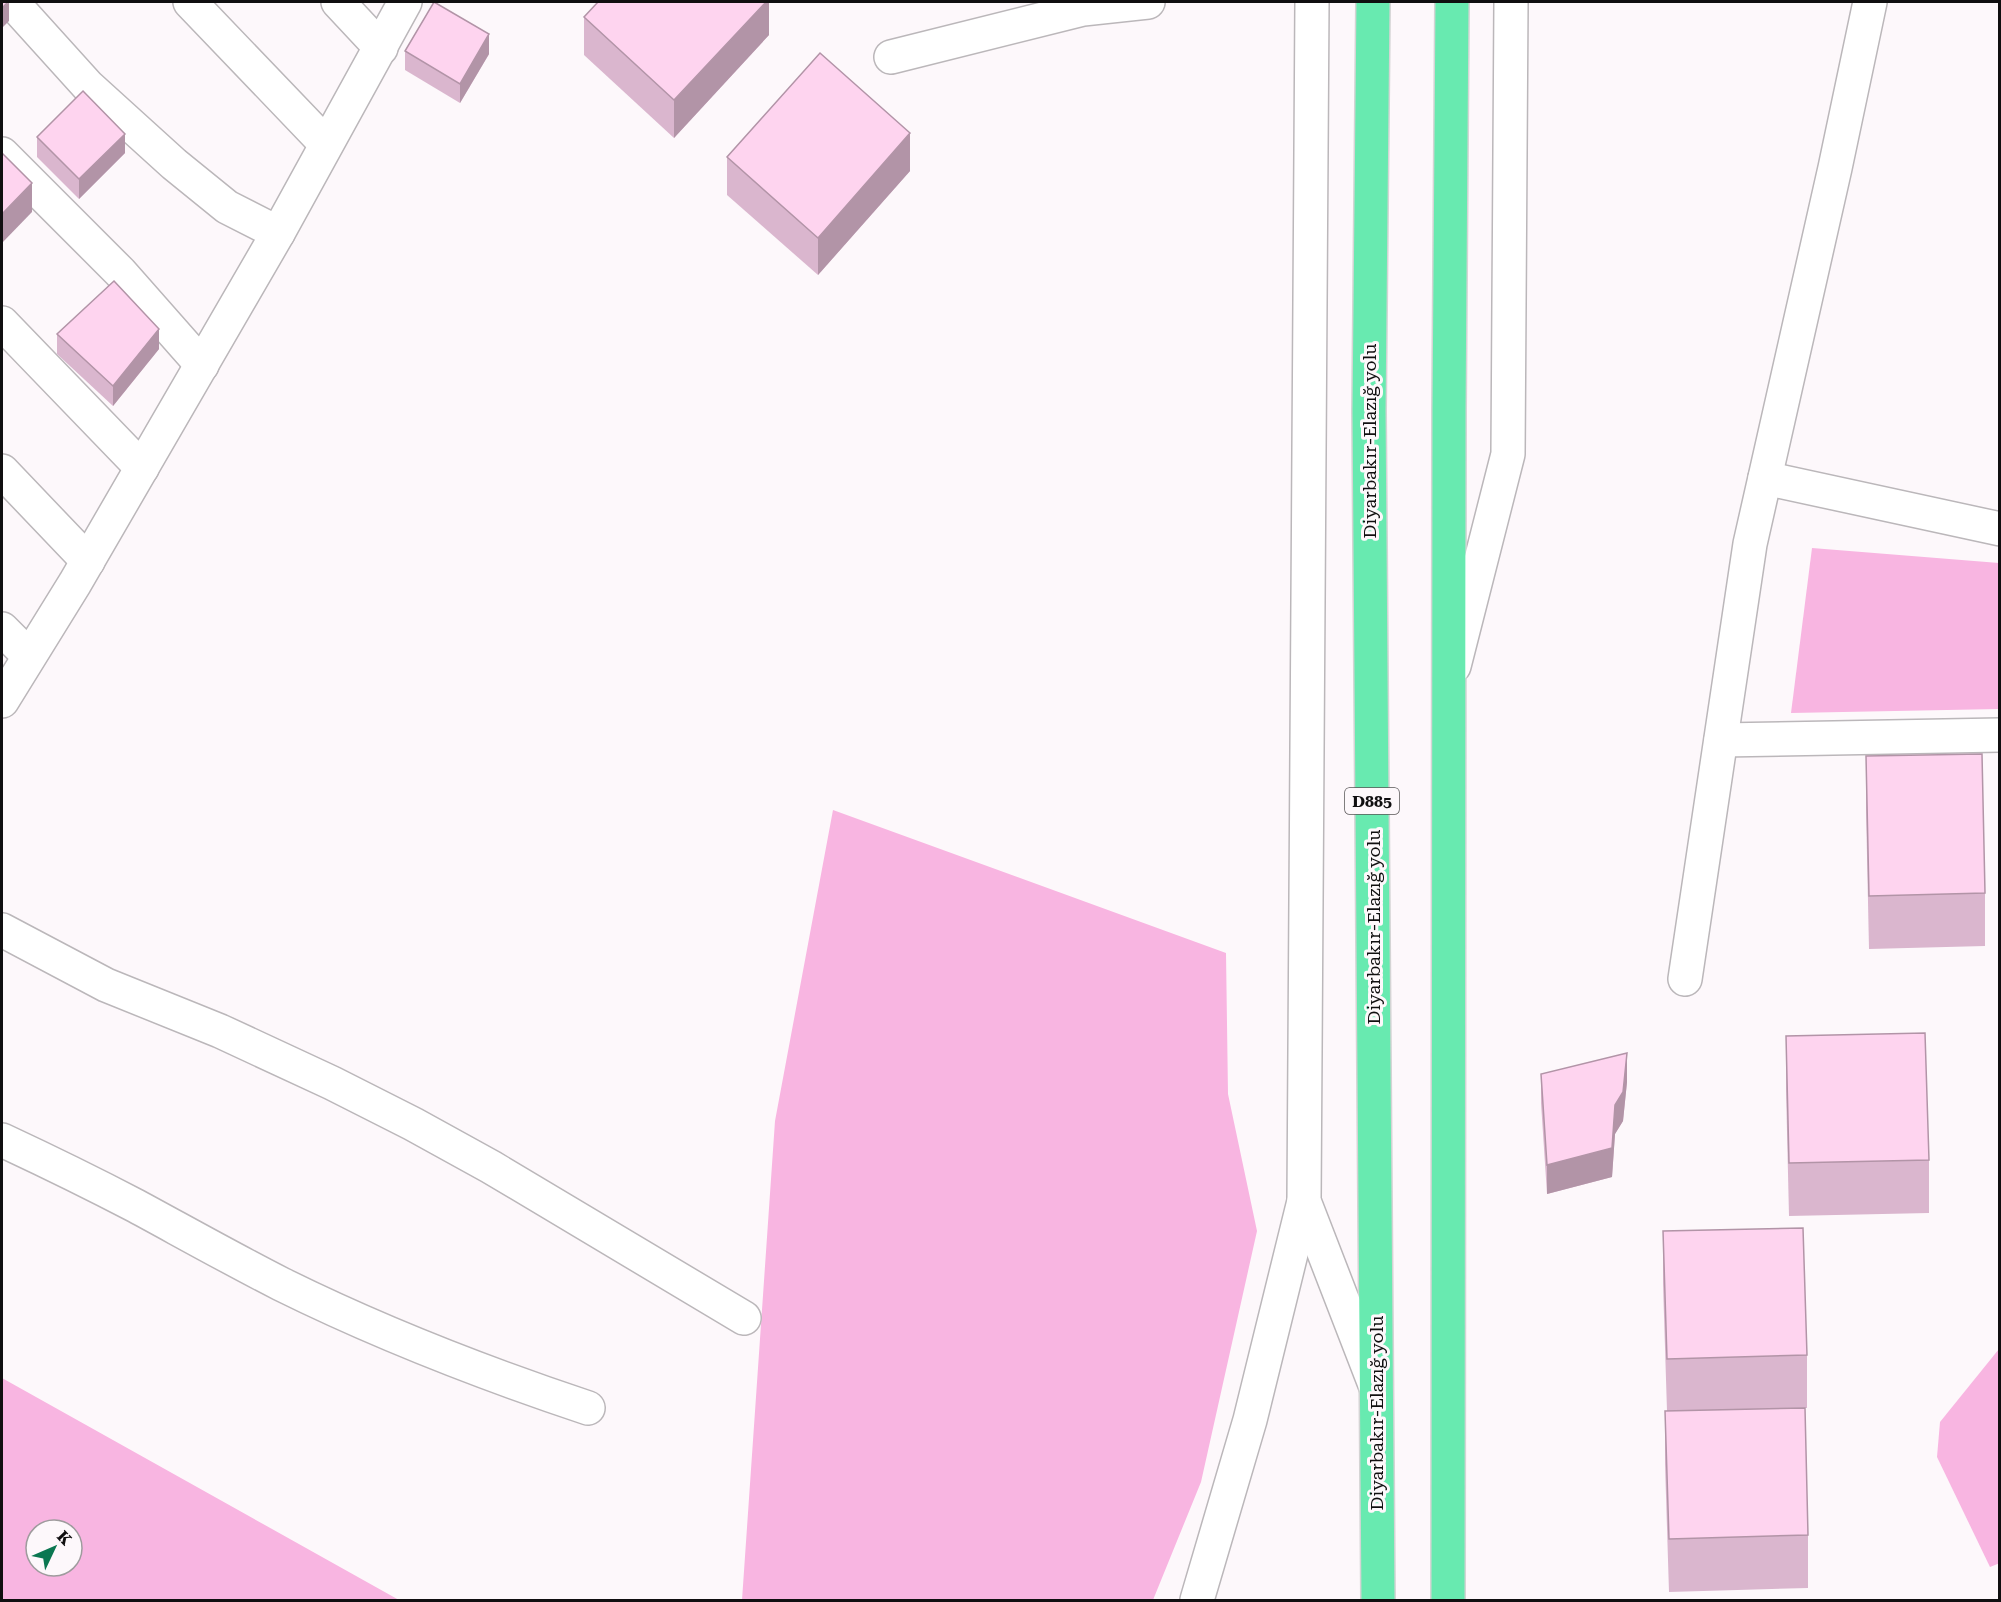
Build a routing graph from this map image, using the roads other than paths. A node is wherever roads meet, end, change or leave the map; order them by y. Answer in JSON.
{"nodes":[{"id":1,"x":12,"y":2,"type":"edge"},
{"id":2,"x":190,"y":2,"type":"edge"},
{"id":3,"x":338,"y":2,"type":"edge"},
{"id":4,"x":405,"y":2,"type":"edge"},
{"id":5,"x":1148,"y":2,"type":"edge"},
{"id":6,"x":1312,"y":2,"type":"edge"},
{"id":7,"x":1373,"y":2,"type":"edge"},
{"id":8,"x":1452,"y":2,"type":"edge"},
{"id":9,"x":1511,"y":2,"type":"edge"},
{"id":10,"x":1870,"y":2,"type":"edge"},
{"id":11,"x":381,"y":48,"type":"junction"},
{"id":12,"x":891,"y":57,"type":"dead end"},
{"id":13,"x":326,"y":144,"type":"junction"},
{"id":14,"x":2,"y":154,"type":"edge"},
{"id":15,"x":278,"y":234,"type":"junction"},
{"id":16,"x":2,"y":323,"type":"edge"},
{"id":17,"x":202,"y":365,"type":"junction"},
{"id":18,"x":142,"y":468,"type":"junction"},
{"id":19,"x":2,"y":471,"type":"edge"},
{"id":20,"x":1765,"y":478,"type":"junction"},
{"id":21,"x":2000,"y":529,"type":"edge"},
{"id":22,"x":88,"y":561,"type":"junction"},
{"id":23,"x":2,"y":629,"type":"edge"},
{"id":24,"x":29,"y":656,"type":"junction"},
{"id":25,"x":1449,"y":685,"type":"junction"},
{"id":26,"x":2,"y":701,"type":"edge"},
{"id":27,"x":2000,"y":735,"type":"edge"},
{"id":28,"x":1721,"y":740,"type":"junction"},
{"id":29,"x":2,"y":930,"type":"edge"},
{"id":30,"x":1685,"y":979,"type":"dead end"},
{"id":31,"x":2,"y":1140,"type":"edge"},
{"id":32,"x":1304,"y":1201,"type":"junction"},
{"id":33,"x":744,"y":1318,"type":"dead end"},
{"id":34,"x":1376,"y":1389,"type":"junction"},
{"id":35,"x":588,"y":1408,"type":"dead end"},
{"id":36,"x":1197,"y":1600,"type":"edge"},
{"id":37,"x":1378,"y":1600,"type":"edge"},
{"id":38,"x":1448,"y":1600,"type":"edge"}],
"edges":[{"from":1,"to":15,"type":"street"},
{"from":2,"to":13,"type":"street"},
{"from":3,"to":11,"type":"street"},
{"from":4,"to":11,"type":"street"},
{"from":5,"to":12,"type":"street"},
{"from":6,"to":32,"type":"street"},
{"from":7,"to":34,"type":"highway","name":"Diyarbakır-Elazığ yolu","number":"D885"},
{"from":8,"to":25,"type":"highway"},
{"from":9,"to":25,"type":"street"},
{"from":10,"to":20,"type":"street"},
{"from":11,"to":13,"type":"street"},
{"from":13,"to":15,"type":"street"},
{"from":14,"to":17,"type":"street"},
{"from":15,"to":17,"type":"street"},
{"from":16,"to":18,"type":"street"},
{"from":17,"to":18,"type":"street"},
{"from":18,"to":22,"type":"street"},
{"from":19,"to":22,"type":"street"},
{"from":20,"to":21,"type":"street"},
{"from":20,"to":28,"type":"street"},
{"from":22,"to":24,"type":"street"},
{"from":23,"to":24,"type":"street"},
{"from":24,"to":26,"type":"street"},
{"from":25,"to":38,"type":"highway"},
{"from":27,"to":28,"type":"street"},
{"from":28,"to":30,"type":"street"},
{"from":29,"to":33,"type":"street"},
{"from":31,"to":35,"type":"street"},
{"from":32,"to":34,"type":"street"},
{"from":32,"to":36,"type":"street"},
{"from":34,"to":37,"type":"highway","name":"Diyarbakır-Elazığ yolu","number":"D885"}]}
